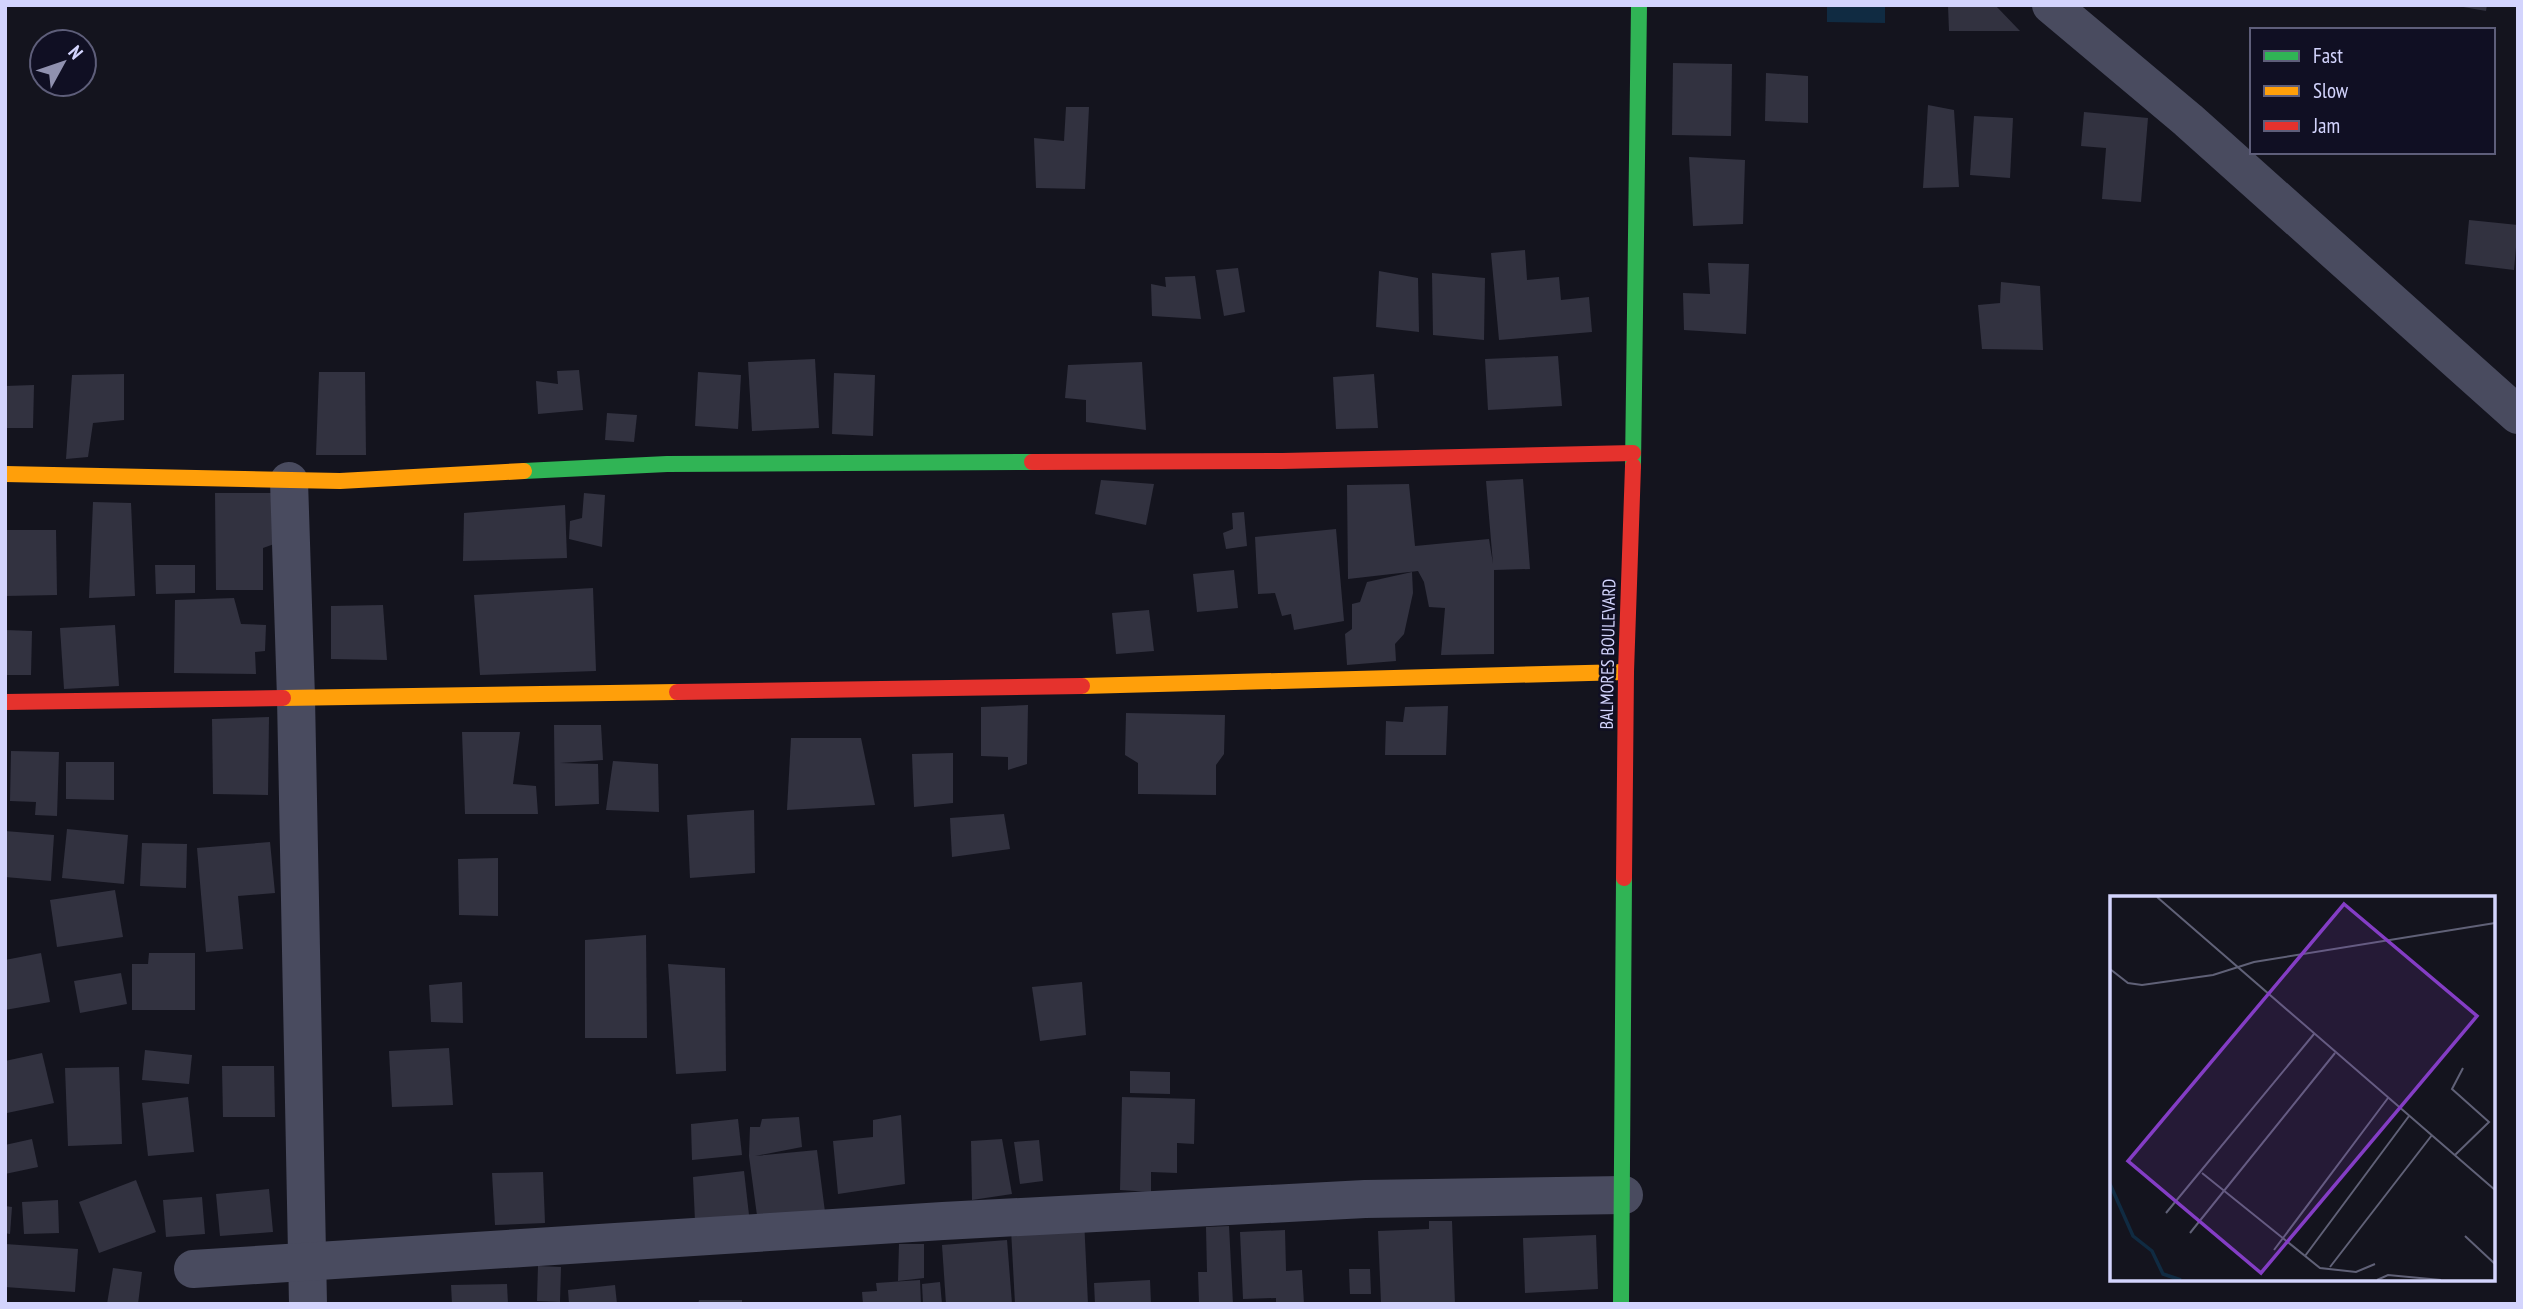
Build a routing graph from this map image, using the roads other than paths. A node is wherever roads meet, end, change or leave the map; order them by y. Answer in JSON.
{"nodes":[{"id":1,"x":1639,"y":5,"type":"edge"},
{"id":2,"x":2051,"y":5,"type":"edge"},
{"id":3,"x":2518,"y":415,"type":"edge"},
{"id":4,"x":1633,"y":453,"type":"junction"},
{"id":5,"x":5,"y":474,"type":"edge"},
{"id":6,"x":289,"y":481,"type":"junction"},
{"id":7,"x":1626,"y":672,"type":"junction"},
{"id":8,"x":296,"y":698,"type":"junction"},
{"id":9,"x":5,"y":702,"type":"edge"},
{"id":10,"x":1624,"y":1195,"type":"junction"},
{"id":11,"x":308,"y":1263,"type":"junction"},
{"id":12,"x":193,"y":1269,"type":"dead end"},
{"id":13,"x":308,"y":1304,"type":"edge"},
{"id":14,"x":1621,"y":1304,"type":"edge"}],
"edges":[{"from":1,"to":4,"type":"street","name":"BALMORES BOULEVARD"},
{"from":2,"to":3,"type":"street"},
{"from":4,"to":6,"type":"street"},
{"from":4,"to":7,"type":"street","name":"BALMORES BOULEVARD"},
{"from":5,"to":6,"type":"street"},
{"from":6,"to":8,"type":"street"},
{"from":7,"to":8,"type":"street"},
{"from":7,"to":10,"type":"street","name":"BALMORES BOULEVARD"},
{"from":8,"to":9,"type":"street"},
{"from":8,"to":11,"type":"street"},
{"from":10,"to":11,"type":"street"},
{"from":10,"to":14,"type":"street","name":"BALMORES BOULEVARD"},
{"from":11,"to":12,"type":"street"},
{"from":11,"to":13,"type":"street"}]}
